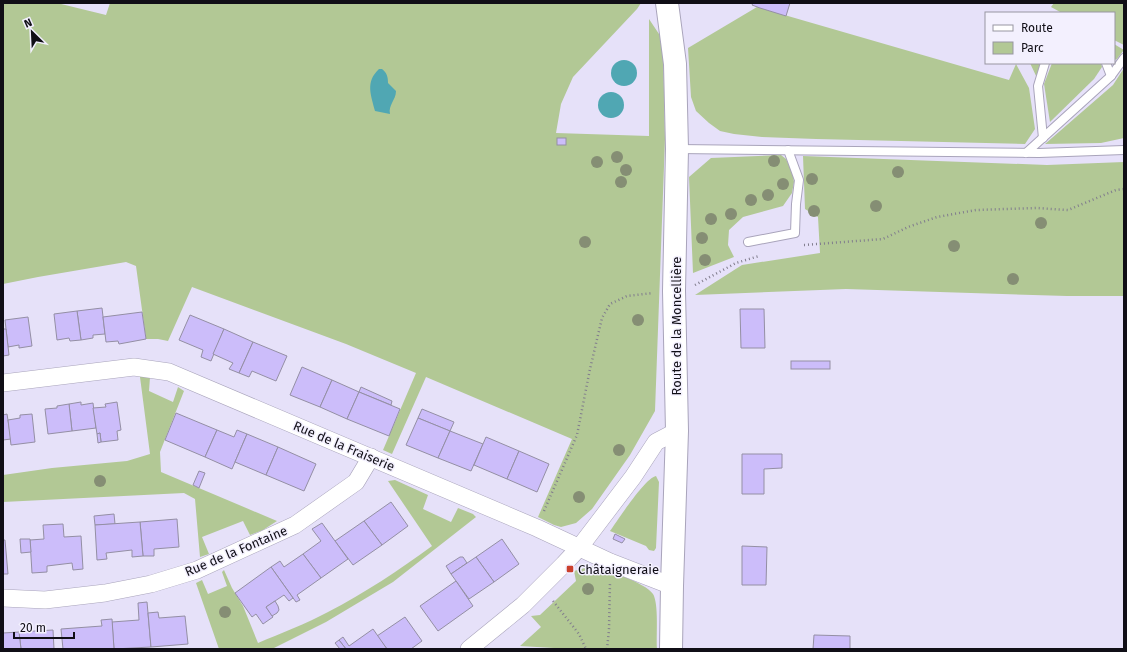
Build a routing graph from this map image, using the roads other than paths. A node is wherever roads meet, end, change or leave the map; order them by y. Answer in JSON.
{"nodes":[{"id":1,"x":667,"y":3,"type":"edge"},
{"id":2,"x":1124,"y":58,"type":"edge"},
{"id":3,"x":1045,"y":64,"type":"edge"},
{"id":4,"x":1106,"y":64,"type":"edge"},
{"id":5,"x":1111,"y":76,"type":"junction"},
{"id":6,"x":1043,"y":138,"type":"junction"},
{"id":7,"x":677,"y":149,"type":"junction"},
{"id":8,"x":788,"y":150,"type":"junction"},
{"id":9,"x":1124,"y":150,"type":"edge"},
{"id":10,"x":1026,"y":153,"type":"junction"},
{"id":11,"x":748,"y":242,"type":"dead end"},
{"id":12,"x":3,"y":383,"type":"edge"},
{"id":13,"x":677,"y":431,"type":"junction"},
{"id":14,"x":371,"y":457,"type":"junction"},
{"id":15,"x":579,"y":548,"type":"junction"},
{"id":16,"x":672,"y":586,"type":"junction"},
{"id":17,"x":3,"y":598,"type":"edge"},
{"id":18,"x":469,"y":649,"type":"edge"},
{"id":19,"x":672,"y":649,"type":"edge"}],
"edges":[{"from":1,"to":7,"type":"street","name":"Route de la Moncellière"},
{"from":2,"to":5,"type":"lane"},
{"from":3,"to":6,"type":"lane"},
{"from":4,"to":5,"type":"lane"},
{"from":5,"to":6,"type":"lane"},
{"from":6,"to":10,"type":"lane"},
{"from":7,"to":8,"type":"lane"},
{"from":7,"to":13,"type":"street","name":"Route de la Moncellière"},
{"from":8,"to":10,"type":"lane"},
{"from":8,"to":11,"type":"lane"},
{"from":9,"to":10,"type":"lane"},
{"from":12,"to":14,"type":"street","name":"Rue de la Fraiserie"},
{"from":13,"to":15,"type":"street"},
{"from":13,"to":16,"type":"street","name":"Route de la Moncellière"},
{"from":14,"to":15,"type":"street","name":"Rue de la Fraiserie"},
{"from":14,"to":17,"type":"street","name":"Rue de la Fontaine"},
{"from":15,"to":16,"type":"street","name":"Rue de la Fraiserie"},
{"from":15,"to":18,"type":"street"},
{"from":16,"to":19,"type":"street","name":"Route de la Moncellière"}]}
